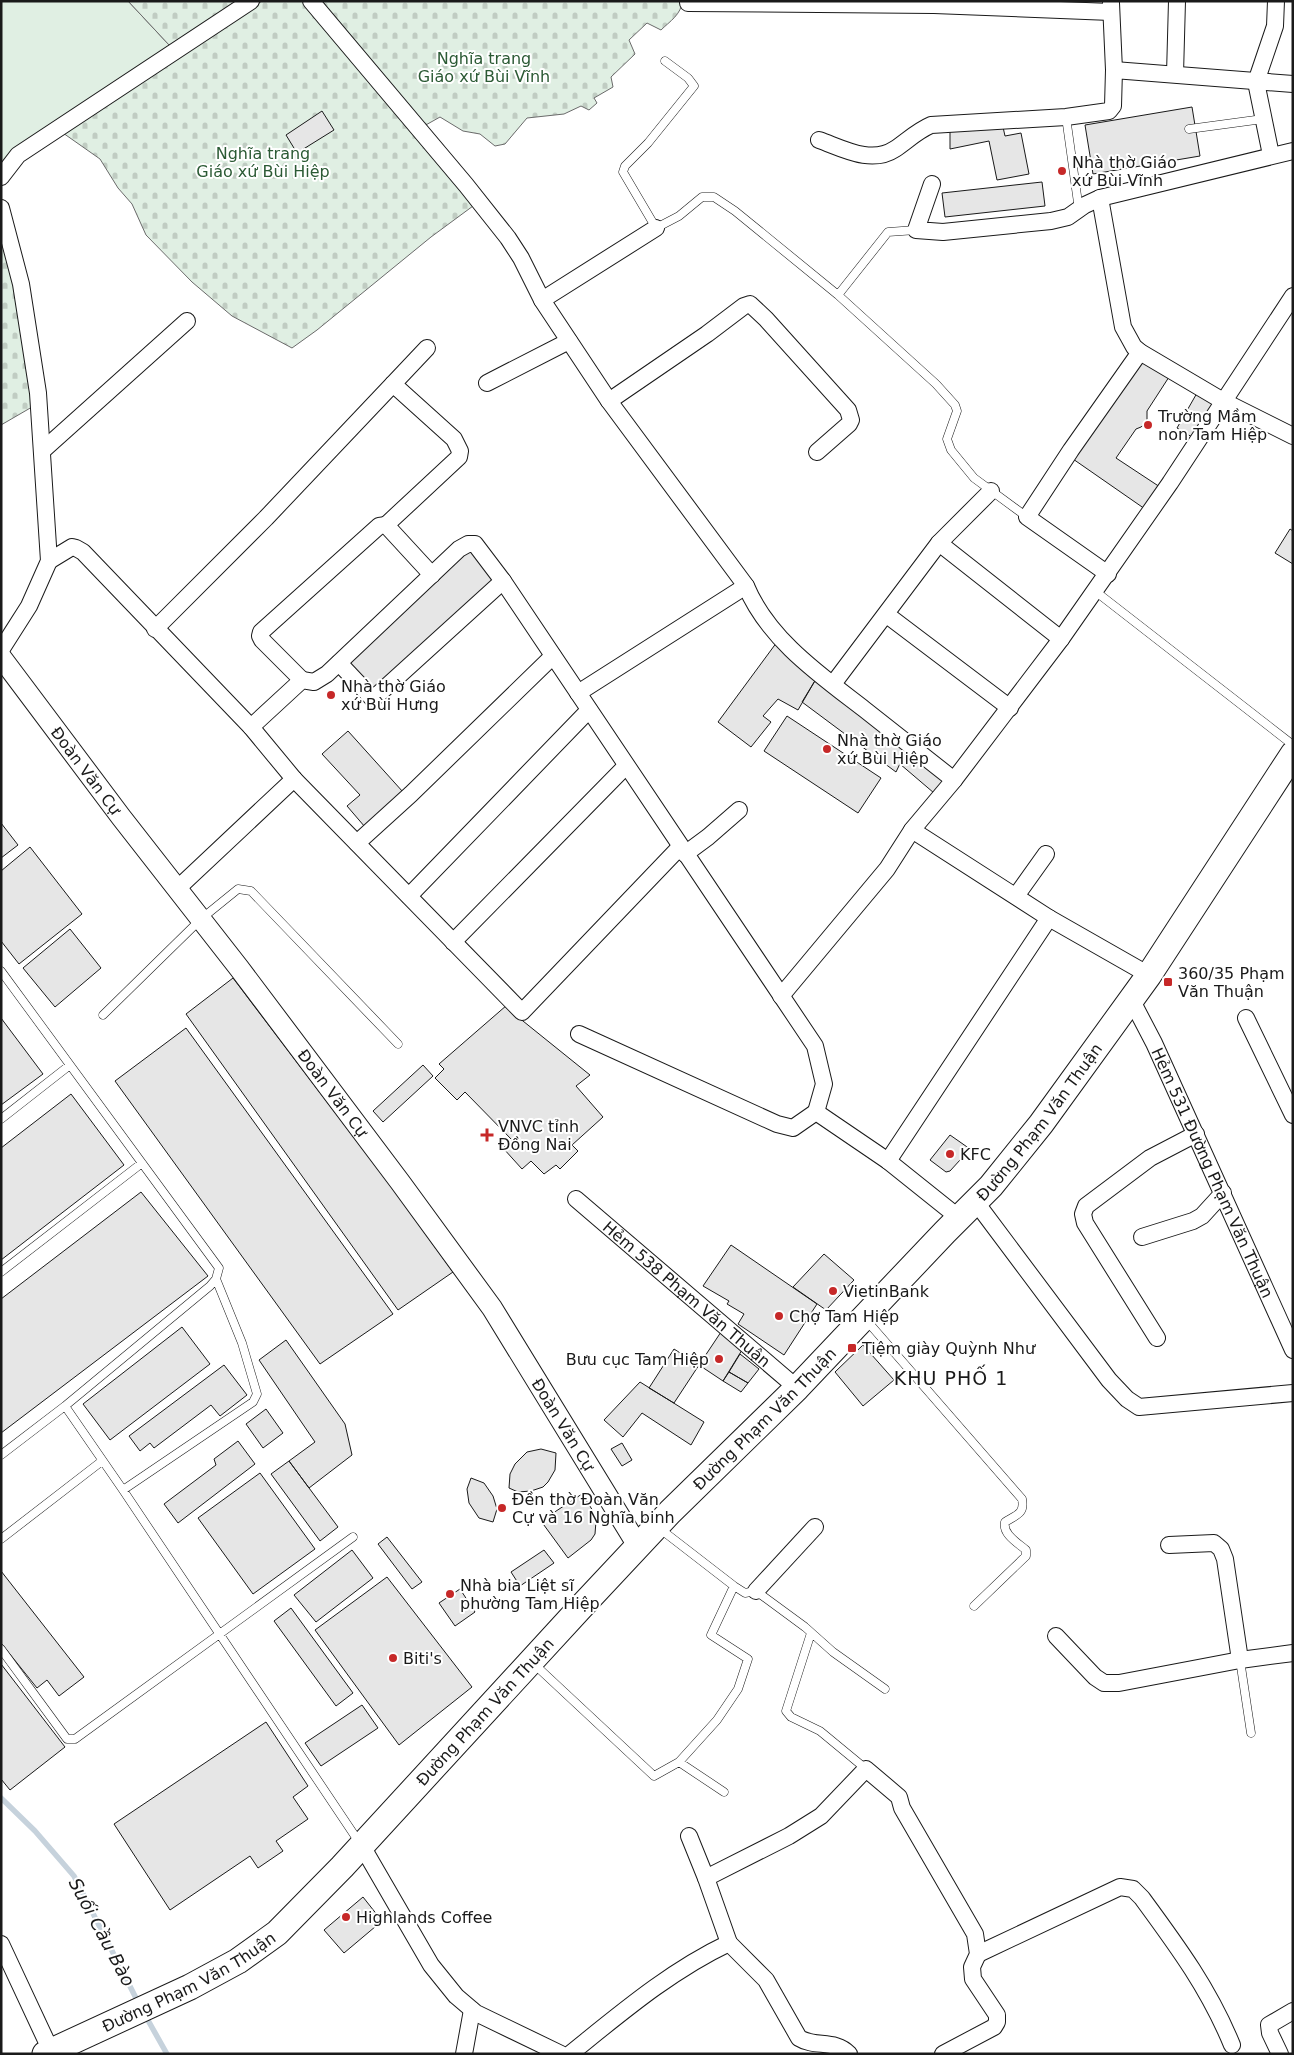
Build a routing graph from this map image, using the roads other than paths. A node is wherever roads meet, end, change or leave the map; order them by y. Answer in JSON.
{"nodes":[{"id":1,"x":250,"y":1,"type":"edge"},
{"id":2,"x":311,"y":1,"type":"edge"},
{"id":3,"x":688,"y":1,"type":"edge"},
{"id":4,"x":1177,"y":1,"type":"edge"},
{"id":5,"x":1276,"y":1,"type":"edge"},
{"id":6,"x":880,"y":3,"type":"edge"},
{"id":7,"x":974,"y":4,"type":"edge"},
{"id":8,"x":1050,"y":5,"type":"edge"},
{"id":9,"x":1111,"y":7,"type":"edge"},
{"id":10,"x":665,"y":61,"type":"dead end"},
{"id":11,"x":1114,"y":70,"type":"junction"},
{"id":12,"x":1176,"y":74,"type":"junction"},
{"id":13,"x":1256,"y":82,"type":"junction"},
{"id":14,"x":1293,"y":84,"type":"edge"},
{"id":15,"x":1066,"y":117,"type":"junction"},
{"id":16,"x":1263,"y":119,"type":"junction"},
{"id":17,"x":1189,"y":129,"type":"dead end"},
{"id":18,"x":819,"y":140,"type":"dead end"},
{"id":19,"x":1293,"y":151,"type":"edge"},
{"id":20,"x":1271,"y":155,"type":"junction"},
{"id":21,"x":1,"y":177,"type":"edge"},
{"id":22,"x":932,"y":184,"type":"dead end"},
{"id":23,"x":1100,"y":198,"type":"junction"},
{"id":24,"x":1,"y":208,"type":"edge"},
{"id":25,"x":1079,"y":210,"type":"junction"},
{"id":26,"x":656,"y":228,"type":"junction"},
{"id":27,"x":916,"y":230,"type":"junction"},
{"id":28,"x":838,"y":295,"type":"junction"},
{"id":29,"x":1293,"y":296,"type":"edge"},
{"id":30,"x":542,"y":300,"type":"junction"},
{"id":31,"x":187,"y":321,"type":"dead end"},
{"id":32,"x":569,"y":341,"type":"junction"},
{"id":33,"x":427,"y":348,"type":"dead end"},
{"id":34,"x":1140,"y":352,"type":"junction"},
{"id":35,"x":394,"y":384,"type":"junction"},
{"id":36,"x":487,"y":384,"type":"dead end"},
{"id":37,"x":609,"y":401,"type":"junction"},
{"id":38,"x":1223,"y":401,"type":"junction"},
{"id":39,"x":1293,"y":436,"type":"edge"},
{"id":40,"x":42,"y":451,"type":"junction"},
{"id":41,"x":817,"y":452,"type":"dead end"},
{"id":42,"x":991,"y":491,"type":"junction"},
{"id":43,"x":1026,"y":517,"type":"junction"},
{"id":44,"x":386,"y":525,"type":"junction"},
{"id":45,"x":939,"y":543,"type":"junction"},
{"id":46,"x":49,"y":561,"type":"junction"},
{"id":47,"x":1108,"y":574,"type":"junction"},
{"id":48,"x":432,"y":575,"type":"junction"},
{"id":49,"x":503,"y":581,"type":"junction"},
{"id":50,"x":746,"y":586,"type":"junction"},
{"id":51,"x":1096,"y":591,"type":"junction"},
{"id":52,"x":887,"y":615,"type":"junction"},
{"id":53,"x":155,"y":629,"type":"junction"},
{"id":54,"x":1061,"y":639,"type":"junction"},
{"id":55,"x":1,"y":650,"type":"edge"},
{"id":56,"x":1,"y":656,"type":"edge"},
{"id":57,"x":553,"y":656,"type":"junction"},
{"id":58,"x":339,"y":663,"type":"junction"},
{"id":59,"x":302,"y":680,"type":"junction"},
{"id":60,"x":833,"y":684,"type":"junction"},
{"id":61,"x":578,"y":694,"type":"junction"},
{"id":62,"x":1010,"y":708,"type":"junction"},
{"id":63,"x":589,"y":710,"type":"junction"},
{"id":64,"x":251,"y":727,"type":"junction"},
{"id":65,"x":1293,"y":745,"type":"edge"},
{"id":66,"x":1293,"y":754,"type":"edge"},
{"id":67,"x":626,"y":766,"type":"junction"},
{"id":68,"x":294,"y":779,"type":"junction"},
{"id":69,"x":954,"y":780,"type":"junction"},
{"id":70,"x":739,"y":810,"type":"dead end"},
{"id":71,"x":912,"y":830,"type":"junction"},
{"id":72,"x":357,"y":843,"type":"junction"},
{"id":73,"x":682,"y":850,"type":"junction"},
{"id":74,"x":1046,"y":854,"type":"dead end"},
{"id":75,"x":178,"y":888,"type":"junction"},
{"id":76,"x":409,"y":896,"type":"junction"},
{"id":77,"x":1016,"y":896,"type":"junction"},
{"id":78,"x":1049,"y":918,"type":"junction"},
{"id":79,"x":200,"y":919,"type":"junction"},
{"id":80,"x":453,"y":942,"type":"junction"},
{"id":81,"x":1,"y":971,"type":"edge"},
{"id":82,"x":1149,"y":975,"type":"junction"},
{"id":83,"x":9,"y":981,"type":"junction"},
{"id":84,"x":1,"y":987,"type":"edge"},
{"id":85,"x":781,"y":996,"type":"junction"},
{"id":86,"x":1131,"y":999,"type":"junction"},
{"id":87,"x":103,"y":1015,"type":"dead end"},
{"id":88,"x":1246,"y":1018,"type":"dead end"},
{"id":89,"x":579,"y":1034,"type":"dead end"},
{"id":90,"x":398,"y":1044,"type":"dead end"},
{"id":91,"x":70,"y":1065,"type":"junction"},
{"id":92,"x":816,"y":1112,"type":"junction"},
{"id":93,"x":1293,"y":1115,"type":"edge"},
{"id":94,"x":1,"y":1118,"type":"edge"},
{"id":95,"x":1196,"y":1134,"type":"junction"},
{"id":96,"x":888,"y":1161,"type":"junction"},
{"id":97,"x":142,"y":1163,"type":"junction"},
{"id":98,"x":1223,"y":1193,"type":"junction"},
{"id":99,"x":576,"y":1199,"type":"dead end"},
{"id":100,"x":966,"y":1209,"type":"junction"},
{"id":101,"x":1142,"y":1237,"type":"dead end"},
{"id":102,"x":1,"y":1272,"type":"edge"},
{"id":103,"x":216,"y":1279,"type":"junction"},
{"id":104,"x":864,"y":1317,"type":"junction"},
{"id":105,"x":1288,"y":1325,"type":"edge"},
{"id":106,"x":1157,"y":1338,"type":"dead end"},
{"id":107,"x":1293,"y":1350,"type":"edge"},
{"id":108,"x":797,"y":1388,"type":"junction"},
{"id":109,"x":1293,"y":1394,"type":"edge"},
{"id":110,"x":65,"y":1406,"type":"junction"},
{"id":111,"x":1,"y":1455,"type":"edge"},
{"id":112,"x":102,"y":1461,"type":"junction"},
{"id":113,"x":123,"y":1490,"type":"junction"},
{"id":114,"x":658,"y":1527,"type":"junction"},
{"id":115,"x":815,"y":1527,"type":"dead end"},
{"id":116,"x":353,"y":1537,"type":"dead end"},
{"id":117,"x":1,"y":1539,"type":"edge"},
{"id":118,"x":1168,"y":1545,"type":"dead end"},
{"id":119,"x":638,"y":1546,"type":"junction"},
{"id":120,"x":734,"y":1586,"type":"junction"},
{"id":121,"x":756,"y":1591,"type":"junction"},
{"id":122,"x":974,"y":1606,"type":"dead end"},
{"id":123,"x":219,"y":1634,"type":"junction"},
{"id":124,"x":811,"y":1634,"type":"junction"},
{"id":125,"x":1056,"y":1636,"type":"dead end"},
{"id":126,"x":1,"y":1649,"type":"edge"},
{"id":127,"x":1293,"y":1652,"type":"edge"},
{"id":128,"x":1240,"y":1660,"type":"junction"},
{"id":129,"x":531,"y":1661,"type":"junction"},
{"id":130,"x":885,"y":1689,"type":"dead end"},
{"id":131,"x":1251,"y":1733,"type":"dead end"},
{"id":132,"x":680,"y":1762,"type":"junction"},
{"id":133,"x":866,"y":1768,"type":"junction"},
{"id":134,"x":724,"y":1792,"type":"dead end"},
{"id":135,"x":689,"y":1836,"type":"dead end"},
{"id":136,"x":362,"y":1846,"type":"junction"},
{"id":137,"x":706,"y":1878,"type":"junction"},
{"id":138,"x":729,"y":1943,"type":"junction"},
{"id":139,"x":1,"y":1944,"type":"edge"},
{"id":140,"x":978,"y":1954,"type":"junction"},
{"id":141,"x":472,"y":2010,"type":"junction"},
{"id":142,"x":1293,"y":2011,"type":"edge"},
{"id":143,"x":1232,"y":2045,"type":"dead end"},
{"id":144,"x":552,"y":2051,"type":"edge"},
{"id":145,"x":54,"y":2052,"type":"edge"},
{"id":146,"x":948,"y":2053,"type":"edge"},
{"id":147,"x":464,"y":2054,"type":"edge"},
{"id":148,"x":570,"y":2054,"type":"edge"},
{"id":149,"x":849,"y":2054,"type":"edge"},
{"id":150,"x":1280,"y":2054,"type":"edge"}],
"edges":[{"from":1,"to":21,"type":"street"},
{"from":2,"to":30,"type":"street"},
{"from":3,"to":6,"type":"street"},
{"from":4,"to":12,"type":"street"},
{"from":5,"to":13,"type":"street"},
{"from":6,"to":7,"type":"street"},
{"from":7,"to":8,"type":"street"},
{"from":8,"to":9,"type":"street"},
{"from":9,"to":11,"type":"street"},
{"from":10,"to":26,"type":"lane"},
{"from":11,"to":12,"type":"street"},
{"from":11,"to":15,"type":"street"},
{"from":12,"to":13,"type":"street"},
{"from":13,"to":14,"type":"street"},
{"from":13,"to":16,"type":"street"},
{"from":15,"to":18,"type":"street"},
{"from":15,"to":25,"type":"lane"},
{"from":16,"to":17,"type":"lane"},
{"from":16,"to":20,"type":"street"},
{"from":19,"to":20,"type":"street"},
{"from":20,"to":23,"type":"street"},
{"from":22,"to":27,"type":"street"},
{"from":23,"to":25,"type":"street"},
{"from":23,"to":34,"type":"street"},
{"from":24,"to":40,"type":"street"},
{"from":25,"to":27,"type":"street"},
{"from":26,"to":28,"type":"lane"},
{"from":26,"to":30,"type":"street"},
{"from":27,"to":28,"type":"lane"},
{"from":28,"to":42,"type":"lane"},
{"from":29,"to":38,"type":"street"},
{"from":30,"to":32,"type":"street"},
{"from":31,"to":40,"type":"street"},
{"from":32,"to":36,"type":"street"},
{"from":32,"to":37,"type":"street"},
{"from":33,"to":35,"type":"street"},
{"from":34,"to":38,"type":"street"},
{"from":34,"to":43,"type":"street"},
{"from":35,"to":44,"type":"street"},
{"from":35,"to":53,"type":"street"},
{"from":37,"to":41,"type":"street"},
{"from":37,"to":50,"type":"street"},
{"from":38,"to":39,"type":"street"},
{"from":38,"to":47,"type":"street"},
{"from":40,"to":46,"type":"street"},
{"from":42,"to":43,"type":"lane"},
{"from":42,"to":45,"type":"street"},
{"from":43,"to":47,"type":"street"},
{"from":44,"to":48,"type":"street"},
{"from":44,"to":59,"type":"street"},
{"from":45,"to":52,"type":"street"},
{"from":45,"to":54,"type":"street"},
{"from":46,"to":53,"type":"street"},
{"from":46,"to":55,"type":"street"},
{"from":47,"to":51,"type":"street"},
{"from":48,"to":49,"type":"street"},
{"from":48,"to":58,"type":"street"},
{"from":49,"to":57,"type":"street"},
{"from":49,"to":58,"type":"street"},
{"from":50,"to":60,"type":"street"},
{"from":50,"to":61,"type":"street"},
{"from":51,"to":54,"type":"street"},
{"from":51,"to":65,"type":"lane"},
{"from":52,"to":60,"type":"street"},
{"from":52,"to":62,"type":"street"},
{"from":53,"to":64,"type":"street"},
{"from":54,"to":62,"type":"street"},
{"from":56,"to":75,"type":"street","name":"Đoàn Văn Cự"},
{"from":57,"to":61,"type":"street"},
{"from":57,"to":72,"type":"street"},
{"from":58,"to":59,"type":"street"},
{"from":59,"to":64,"type":"street"},
{"from":60,"to":69,"type":"street"},
{"from":61,"to":63,"type":"street"},
{"from":62,"to":69,"type":"street"},
{"from":63,"to":67,"type":"street"},
{"from":63,"to":76,"type":"street"},
{"from":64,"to":68,"type":"street"},
{"from":66,"to":82,"type":"main road","name":"Đường Phạm Văn Thuận"},
{"from":67,"to":73,"type":"street"},
{"from":67,"to":80,"type":"street"},
{"from":68,"to":72,"type":"street"},
{"from":68,"to":75,"type":"street"},
{"from":69,"to":71,"type":"street"},
{"from":70,"to":73,"type":"street"},
{"from":71,"to":77,"type":"street"},
{"from":71,"to":85,"type":"street"},
{"from":72,"to":76,"type":"street"},
{"from":73,"to":80,"type":"street"},
{"from":73,"to":85,"type":"street"},
{"from":74,"to":77,"type":"street"},
{"from":75,"to":79,"type":"street","name":"Đoàn Văn Cự"},
{"from":76,"to":80,"type":"street"},
{"from":77,"to":78,"type":"street"},
{"from":78,"to":82,"type":"street"},
{"from":78,"to":96,"type":"street"},
{"from":79,"to":87,"type":"lane"},
{"from":79,"to":90,"type":"lane"},
{"from":79,"to":119,"type":"street","name":"Đoàn Văn Cự"},
{"from":81,"to":83,"type":"lane"},
{"from":82,"to":86,"type":"main road","name":"Đường Phạm Văn Thuận"},
{"from":83,"to":84,"type":"lane"},
{"from":83,"to":91,"type":"lane"},
{"from":85,"to":92,"type":"street"},
{"from":86,"to":95,"type":"street","name":"Hẻm 531 Đường Phạm Văn Thuận"},
{"from":86,"to":100,"type":"main road","name":"Đường Phạm Văn Thuận"},
{"from":88,"to":93,"type":"street"},
{"from":89,"to":92,"type":"street"},
{"from":91,"to":94,"type":"lane"},
{"from":91,"to":97,"type":"lane"},
{"from":92,"to":96,"type":"street"},
{"from":95,"to":98,"type":"street","name":"Hẻm 531 Đường Phạm Văn Thuận"},
{"from":95,"to":106,"type":"street"},
{"from":96,"to":100,"type":"street"},
{"from":97,"to":102,"type":"lane"},
{"from":97,"to":103,"type":"lane"},
{"from":98,"to":101,"type":"street"},
{"from":98,"to":105,"type":"street","name":"Hẻm 531 Đường Phạm Văn Thuận"},
{"from":99,"to":108,"type":"street","name":"Hẻm 538 Phạm Văn Thuận"},
{"from":100,"to":104,"type":"main road","name":"Đường Phạm Văn Thuận"},
{"from":100,"to":109,"type":"street"},
{"from":103,"to":110,"type":"lane"},
{"from":103,"to":113,"type":"lane"},
{"from":104,"to":108,"type":"main road","name":"Đường Phạm Văn Thuận"},
{"from":104,"to":122,"type":"lane"},
{"from":105,"to":107,"type":"street","name":"Hẻm 531 Đường Phạm Văn Thuận"},
{"from":108,"to":114,"type":"main road","name":"Đường Phạm Văn Thuận"},
{"from":110,"to":111,"type":"lane"},
{"from":110,"to":112,"type":"lane"},
{"from":112,"to":113,"type":"lane"},
{"from":112,"to":117,"type":"lane"},
{"from":113,"to":123,"type":"lane"},
{"from":114,"to":119,"type":"main road","name":"Đường Phạm Văn Thuận"},
{"from":114,"to":120,"type":"lane"},
{"from":115,"to":121,"type":"street"},
{"from":116,"to":123,"type":"lane"},
{"from":118,"to":128,"type":"street"},
{"from":119,"to":129,"type":"main road","name":"Đường Phạm Văn Thuận"},
{"from":120,"to":121,"type":"lane"},
{"from":120,"to":132,"type":"lane"},
{"from":121,"to":124,"type":"lane"},
{"from":123,"to":126,"type":"lane"},
{"from":123,"to":136,"type":"lane"},
{"from":124,"to":130,"type":"lane"},
{"from":124,"to":133,"type":"lane"},
{"from":125,"to":128,"type":"street"},
{"from":127,"to":128,"type":"street"},
{"from":128,"to":131,"type":"lane"},
{"from":129,"to":132,"type":"lane"},
{"from":129,"to":136,"type":"main road","name":"Đường Phạm Văn Thuận"},
{"from":132,"to":134,"type":"lane"},
{"from":133,"to":137,"type":"street"},
{"from":133,"to":140,"type":"street"},
{"from":135,"to":137,"type":"street"},
{"from":136,"to":141,"type":"street"},
{"from":136,"to":145,"type":"main road","name":"Đường Phạm Văn Thuận"},
{"from":137,"to":138,"type":"street"},
{"from":138,"to":148,"type":"street"},
{"from":138,"to":149,"type":"street"},
{"from":139,"to":145,"type":"street"},
{"from":140,"to":143,"type":"street"},
{"from":140,"to":146,"type":"street"},
{"from":141,"to":144,"type":"street"},
{"from":141,"to":147,"type":"street"},
{"from":142,"to":150,"type":"street"}]}
